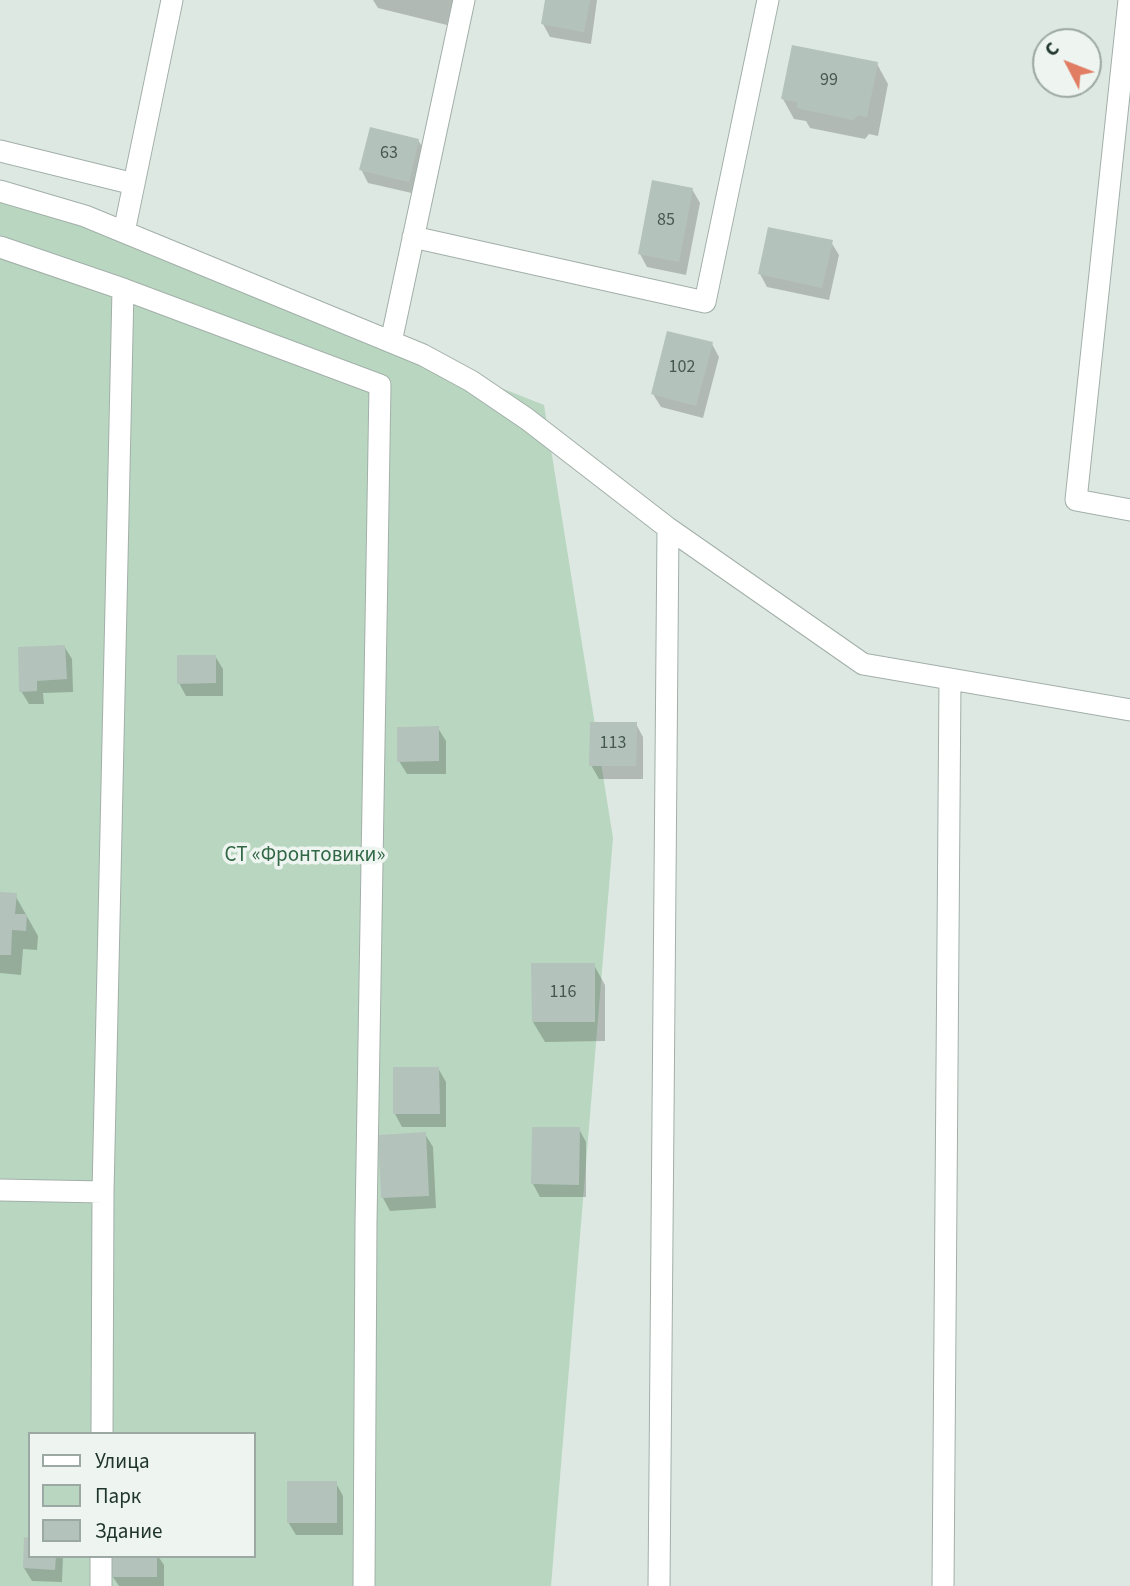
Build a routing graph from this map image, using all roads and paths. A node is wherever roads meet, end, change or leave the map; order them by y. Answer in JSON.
{"nodes":[{"id":1,"x":172,"y":0,"type":"edge"},
{"id":2,"x":464,"y":0,"type":"edge"},
{"id":3,"x":768,"y":0,"type":"edge"},
{"id":4,"x":1129,"y":0,"type":"edge"},
{"id":5,"x":0,"y":151,"type":"edge"},
{"id":6,"x":134,"y":184,"type":"junction"},
{"id":7,"x":0,"y":191,"type":"edge"},
{"id":8,"x":124,"y":232,"type":"junction"},
{"id":9,"x":413,"y":237,"type":"junction"},
{"id":10,"x":0,"y":247,"type":"edge"},
{"id":11,"x":123,"y":289,"type":"junction"},
{"id":12,"x":391,"y":342,"type":"junction"},
{"id":13,"x":1130,"y":510,"type":"edge"},
{"id":14,"x":668,"y":528,"type":"junction"},
{"id":15,"x":950,"y":679,"type":"junction"},
{"id":16,"x":1130,"y":710,"type":"edge"},
{"id":17,"x":0,"y":1190,"type":"edge"},
{"id":18,"x":103,"y":1192,"type":"junction"},
{"id":19,"x":102,"y":1432,"type":"edge"},
{"id":20,"x":102,"y":1558,"type":"edge"},
{"id":21,"x":101,"y":1586,"type":"edge"},
{"id":22,"x":365,"y":1586,"type":"edge"},
{"id":23,"x":659,"y":1586,"type":"edge"},
{"id":24,"x":943,"y":1586,"type":"edge"}],
"edges":[{"from":1,"to":6,"type":"street"},
{"from":2,"to":9,"type":"street"},
{"from":3,"to":9,"type":"street"},
{"from":4,"to":13,"type":"street"},
{"from":5,"to":6,"type":"street"},
{"from":6,"to":8,"type":"street"},
{"from":7,"to":8,"type":"street"},
{"from":8,"to":12,"type":"street"},
{"from":9,"to":12,"type":"street"},
{"from":10,"to":11,"type":"street"},
{"from":11,"to":18,"type":"street"},
{"from":11,"to":22,"type":"street"},
{"from":12,"to":14,"type":"street"},
{"from":14,"to":15,"type":"street"},
{"from":14,"to":23,"type":"street"},
{"from":15,"to":16,"type":"street"},
{"from":15,"to":24,"type":"street"},
{"from":17,"to":18,"type":"street"},
{"from":18,"to":19,"type":"street"},
{"from":20,"to":21,"type":"street"}]}
